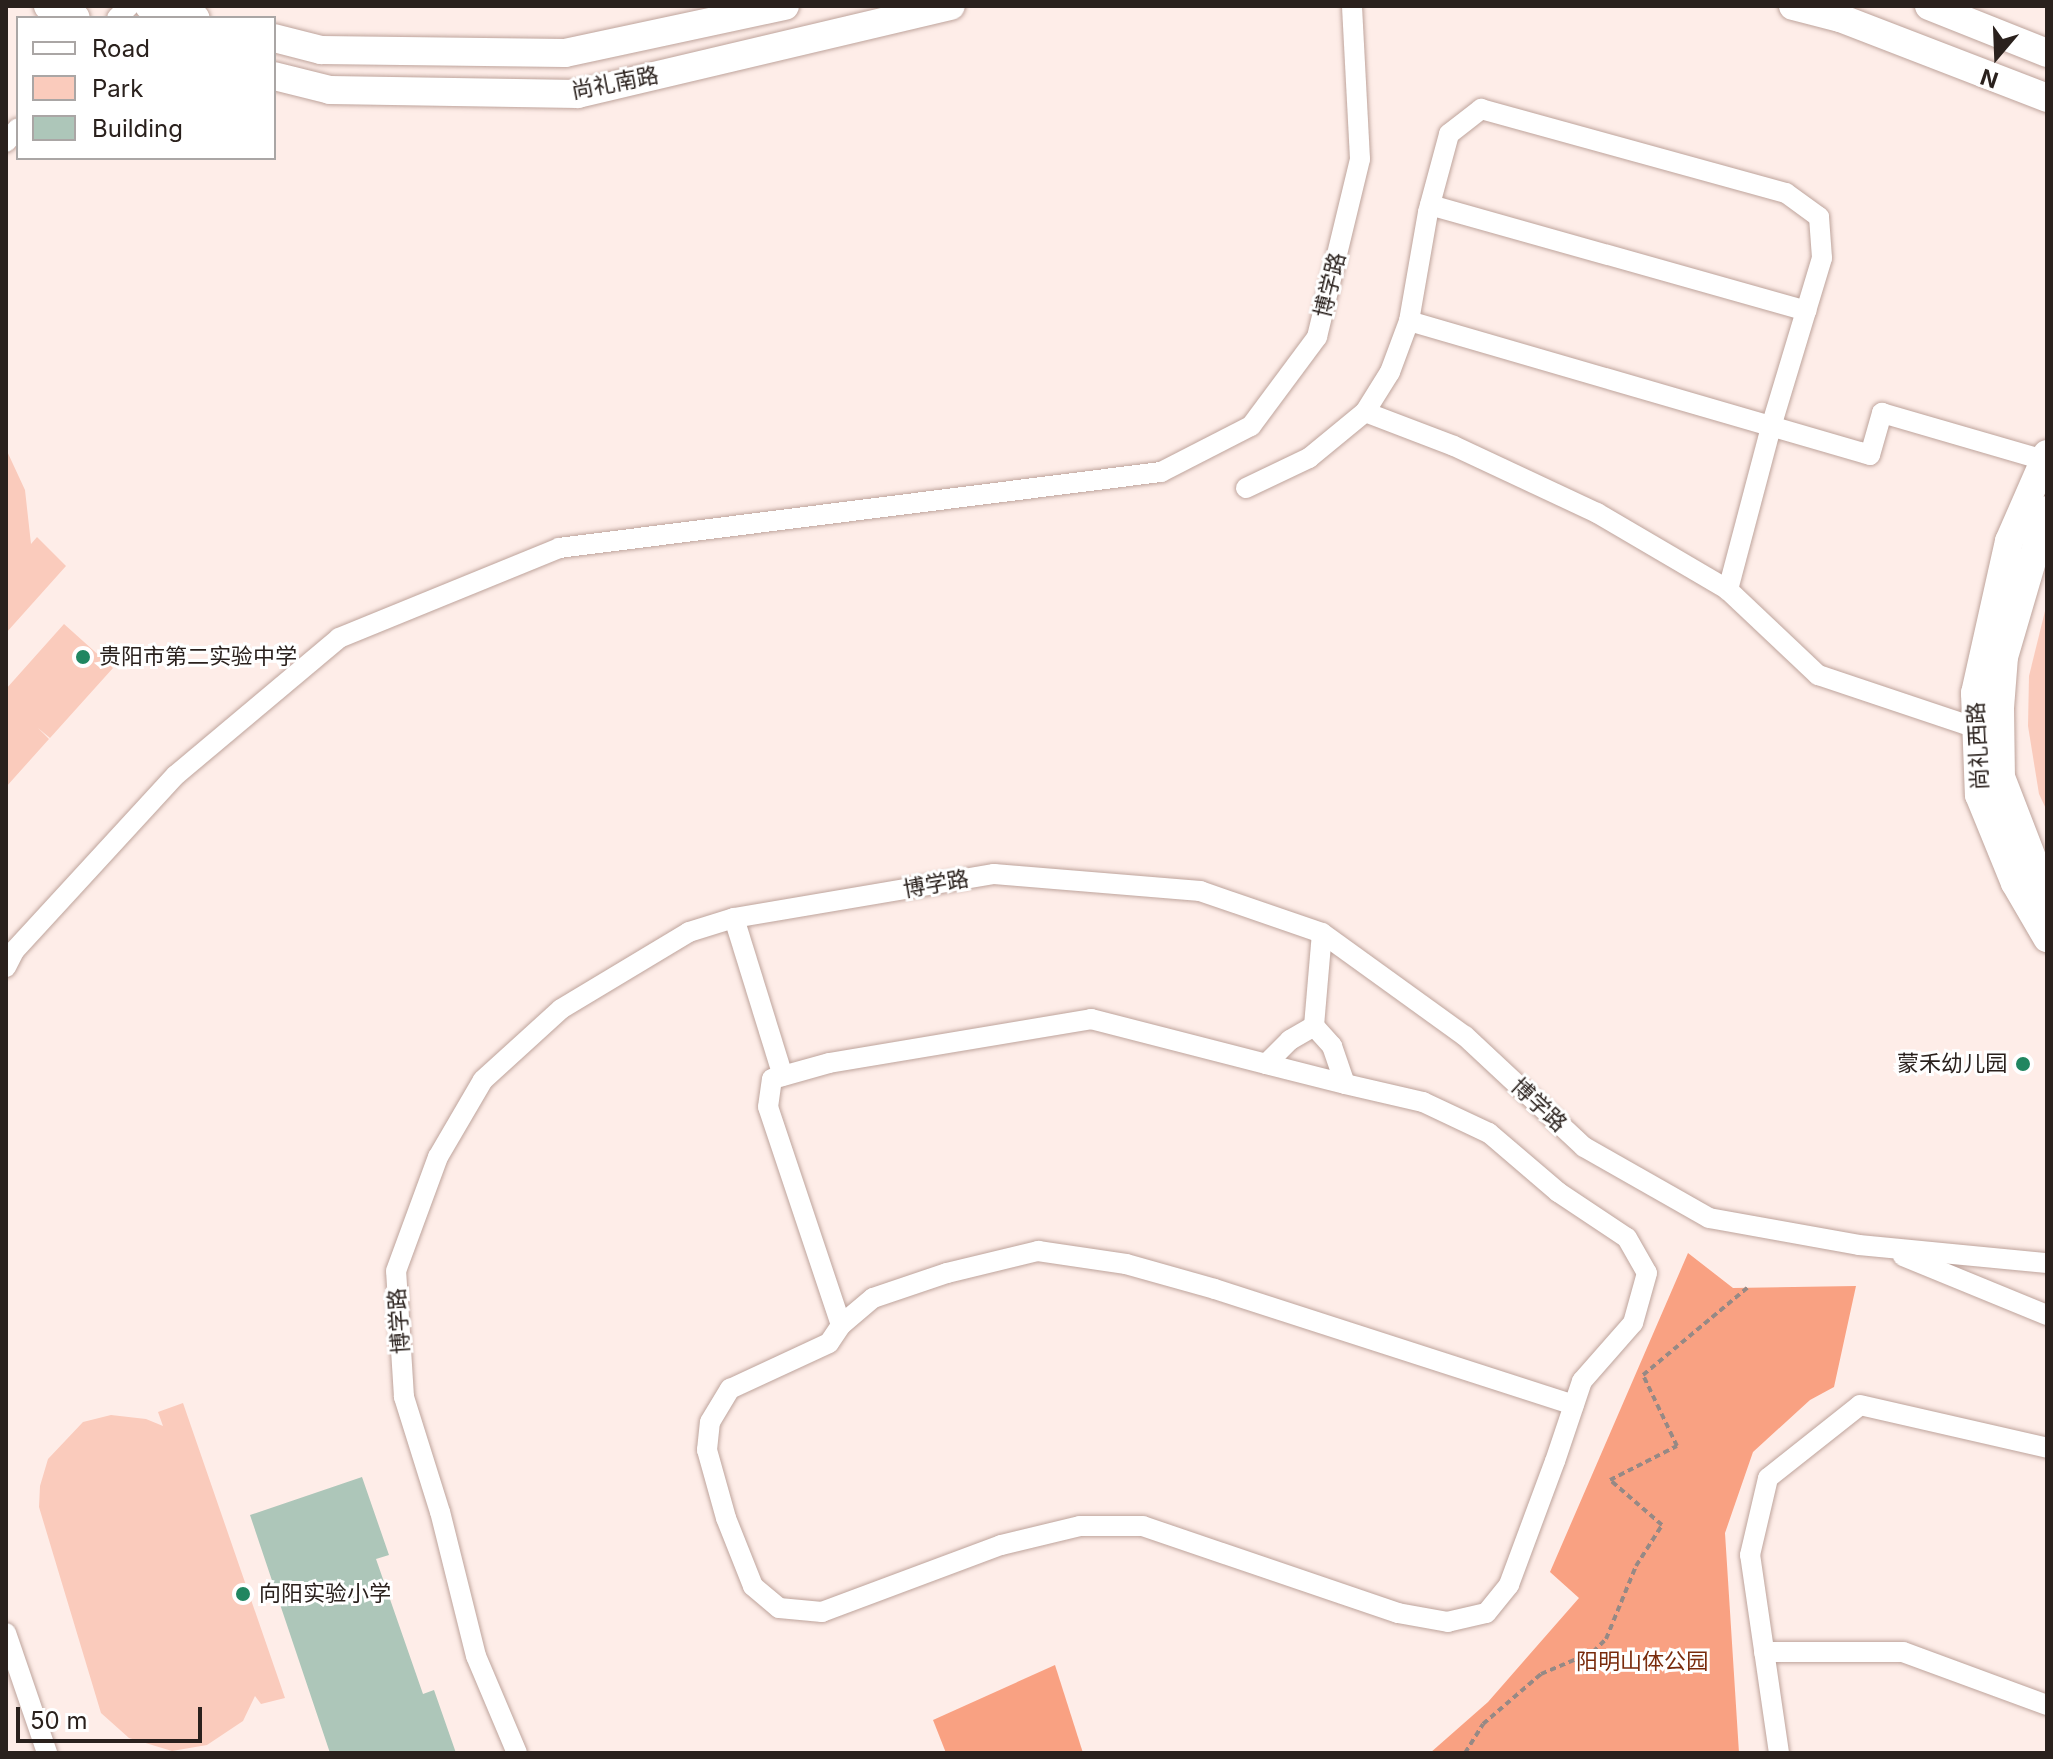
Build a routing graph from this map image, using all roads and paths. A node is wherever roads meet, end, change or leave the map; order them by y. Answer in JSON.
{"nodes":[{"id":1,"x":48,"y":6,"type":"edge"},
{"id":2,"x":149,"y":6,"type":"edge"},
{"id":3,"x":785,"y":6,"type":"edge"},
{"id":4,"x":951,"y":6,"type":"edge"},
{"id":5,"x":1352,"y":6,"type":"edge"},
{"id":6,"x":1793,"y":6,"type":"edge"},
{"id":7,"x":1929,"y":6,"type":"edge"},
{"id":8,"x":71,"y":16,"type":"edge"},
{"id":9,"x":187,"y":16,"type":"edge"},
{"id":10,"x":276,"y":39,"type":"edge"},
{"id":11,"x":2047,"y":53,"type":"edge"},
{"id":12,"x":276,"y":76,"type":"edge"},
{"id":13,"x":2047,"y":98,"type":"edge"},
{"id":14,"x":1430,"y":205,"type":"junction"},
{"id":15,"x":1806,"y":311,"type":"junction"},
{"id":16,"x":1409,"y":321,"type":"junction"},
{"id":17,"x":1365,"y":412,"type":"junction"},
{"id":18,"x":1771,"y":427,"type":"junction"},
{"id":19,"x":2046,"y":457,"type":"edge"},
{"id":20,"x":1246,"y":488,"type":"dead end"},
{"id":21,"x":2047,"y":510,"type":"edge"},
{"id":22,"x":1728,"y":590,"type":"junction"},
{"id":23,"x":1976,"y":728,"type":"junction"},
{"id":24,"x":2047,"y":896,"type":"edge"},
{"id":25,"x":734,"y":918,"type":"junction"},
{"id":26,"x":1322,"y":933,"type":"junction"},
{"id":27,"x":2047,"y":938,"type":"edge"},
{"id":28,"x":6,"y":967,"type":"edge"},
{"id":29,"x":1314,"y":1026,"type":"junction"},
{"id":30,"x":1266,"y":1064,"type":"junction"},
{"id":31,"x":783,"y":1076,"type":"junction"},
{"id":32,"x":1345,"y":1084,"type":"junction"},
{"id":33,"x":1884,"y":1248,"type":"junction"},
{"id":34,"x":2047,"y":1263,"type":"edge"},
{"id":35,"x":1747,"y":1288,"type":"dead end"},
{"id":36,"x":2047,"y":1315,"type":"edge"},
{"id":37,"x":841,"y":1325,"type":"junction"},
{"id":38,"x":1574,"y":1405,"type":"junction"},
{"id":39,"x":2047,"y":1448,"type":"edge"},
{"id":40,"x":6,"y":1633,"type":"edge"},
{"id":41,"x":1764,"y":1652,"type":"junction"},
{"id":42,"x":2047,"y":1705,"type":"edge"},
{"id":43,"x":47,"y":1753,"type":"edge"},
{"id":44,"x":517,"y":1753,"type":"edge"},
{"id":45,"x":1465,"y":1753,"type":"edge"},
{"id":46,"x":1779,"y":1753,"type":"edge"}],
"edges":[{"from":1,"to":8,"type":"main road"},
{"from":2,"to":9,"type":"main road"},
{"from":3,"to":10,"type":"main road","name":"尚礼南路"},
{"from":4,"to":12,"type":"main road","name":"尚礼南路"},
{"from":5,"to":28,"type":"street","name":"博学路"},
{"from":6,"to":13,"type":"main road"},
{"from":7,"to":11,"type":"main road"},
{"from":14,"to":15,"type":"street"},
{"from":14,"to":15,"type":"street"},
{"from":14,"to":16,"type":"street"},
{"from":15,"to":18,"type":"street"},
{"from":16,"to":17,"type":"street"},
{"from":16,"to":18,"type":"street"},
{"from":17,"to":20,"type":"street"},
{"from":17,"to":22,"type":"street"},
{"from":18,"to":19,"type":"street"},
{"from":18,"to":22,"type":"street"},
{"from":19,"to":23,"type":"main road","name":"尚礼西路"},
{"from":21,"to":24,"type":"main road","name":"尚礼西路"},
{"from":22,"to":23,"type":"street"},
{"from":23,"to":27,"type":"main road","name":"尚礼西路"},
{"from":25,"to":26,"type":"street","name":"博学路"},
{"from":25,"to":31,"type":"street"},
{"from":25,"to":44,"type":"street","name":"博学路"},
{"from":26,"to":29,"type":"street"},
{"from":26,"to":33,"type":"street","name":"博学路"},
{"from":29,"to":30,"type":"street"},
{"from":29,"to":32,"type":"street"},
{"from":30,"to":31,"type":"street"},
{"from":30,"to":32,"type":"street"},
{"from":31,"to":37,"type":"street"},
{"from":32,"to":38,"type":"street"},
{"from":33,"to":34,"type":"street","name":"博学路"},
{"from":33,"to":36,"type":"street"},
{"from":35,"to":45,"type":"path"},
{"from":37,"to":38,"type":"street"},
{"from":37,"to":38,"type":"street"},
{"from":39,"to":41,"type":"street"},
{"from":40,"to":43,"type":"street"},
{"from":41,"to":42,"type":"street"},
{"from":41,"to":46,"type":"street"}]}
